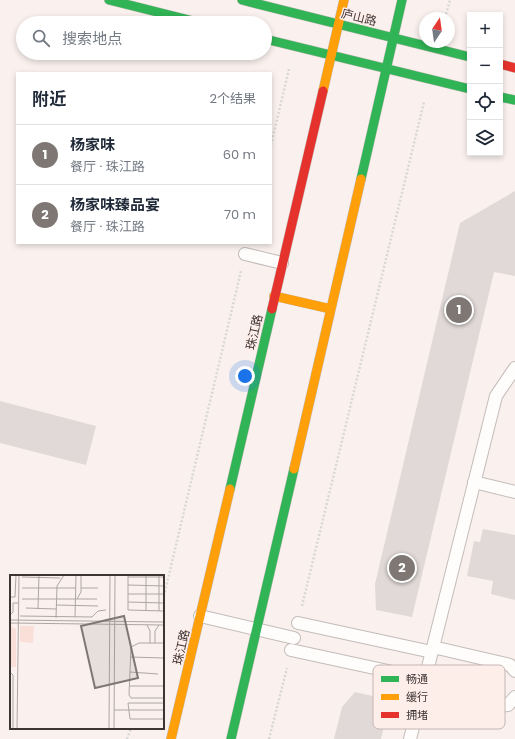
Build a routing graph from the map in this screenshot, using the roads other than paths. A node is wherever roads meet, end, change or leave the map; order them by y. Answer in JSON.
{"nodes":[{"id":1,"x":109,"y":0,"type":"edge"},
{"id":2,"x":242,"y":0,"type":"edge"},
{"id":3,"x":344,"y":0,"type":"edge"},
{"id":4,"x":402,"y":0,"type":"edge"},
{"id":5,"x":173,"y":16,"type":"edge"},
{"id":6,"x":338,"y":24,"type":"junction"},
{"id":7,"x":392,"y":37,"type":"junction"},
{"id":8,"x":272,"y":41,"type":"edge"},
{"id":9,"x":467,"y":55,"type":"edge"},
{"id":10,"x":331,"y":56,"type":"junction"},
{"id":11,"x":503,"y":65,"type":"edge"},
{"id":12,"x":386,"y":68,"type":"junction"},
{"id":13,"x":515,"y":68,"type":"edge"},
{"id":14,"x":467,"y":88,"type":"edge"},
{"id":15,"x":503,"y":98,"type":"edge"},
{"id":16,"x":515,"y":100,"type":"edge"},
{"id":17,"x":245,"y":254,"type":"road end"},
{"id":18,"x":282,"y":263,"type":"junction"},
{"id":19,"x":274,"y":296,"type":"junction"},
{"id":20,"x":331,"y":309,"type":"junction"},
{"id":21,"x":515,"y":368,"type":"edge"},
{"id":22,"x":474,"y":482,"type":"junction"},
{"id":23,"x":515,"y":492,"type":"edge"},
{"id":24,"x":200,"y":616,"type":"junction"},
{"id":25,"x":298,"y":623,"type":"road end"},
{"id":26,"x":257,"y":630,"type":"junction"},
{"id":27,"x":432,"y":650,"type":"junction"},
{"id":28,"x":428,"y":665,"type":"edge"},
{"id":29,"x":373,"y":668,"type":"edge"},
{"id":30,"x":515,"y":671,"type":"edge"},
{"id":31,"x":515,"y":697,"type":"edge"},
{"id":32,"x":505,"y":705,"type":"edge"},
{"id":33,"x":412,"y":729,"type":"edge"},
{"id":34,"x":171,"y":739,"type":"edge"},
{"id":35,"x":232,"y":739,"type":"edge"},
{"id":36,"x":410,"y":739,"type":"edge"}],
"edges":[{"from":1,"to":5,"type":"street"},
{"from":2,"to":6,"type":"street","name":"庐山路"},
{"from":3,"to":6,"type":"street","name":"珠江路"},
{"from":4,"to":7,"type":"street"},
{"from":6,"to":7,"type":"street","name":"庐山路"},
{"from":6,"to":10,"type":"street","name":"珠江路"},
{"from":7,"to":9,"type":"street","name":"庐山路"},
{"from":7,"to":12,"type":"street"},
{"from":8,"to":10,"type":"street"},
{"from":10,"to":12,"type":"street"},
{"from":10,"to":18,"type":"street","name":"珠江路"},
{"from":11,"to":13,"type":"street"},
{"from":12,"to":14,"type":"street"},
{"from":12,"to":20,"type":"street"},
{"from":15,"to":16,"type":"street"},
{"from":17,"to":18,"type":"lane"},
{"from":18,"to":19,"type":"street","name":"珠江路"},
{"from":19,"to":20,"type":"street"},
{"from":19,"to":24,"type":"street","name":"珠江路"},
{"from":20,"to":26,"type":"street"},
{"from":21,"to":22,"type":"lane"},
{"from":22,"to":23,"type":"lane"},
{"from":22,"to":27,"type":"lane"},
{"from":24,"to":26,"type":"lane"},
{"from":24,"to":34,"type":"street","name":"珠江路"},
{"from":25,"to":27,"type":"lane"},
{"from":26,"to":29,"type":"lane"},
{"from":26,"to":35,"type":"street"},
{"from":27,"to":28,"type":"lane"},
{"from":27,"to":30,"type":"lane"},
{"from":31,"to":32,"type":"lane"},
{"from":33,"to":36,"type":"lane"}]}
